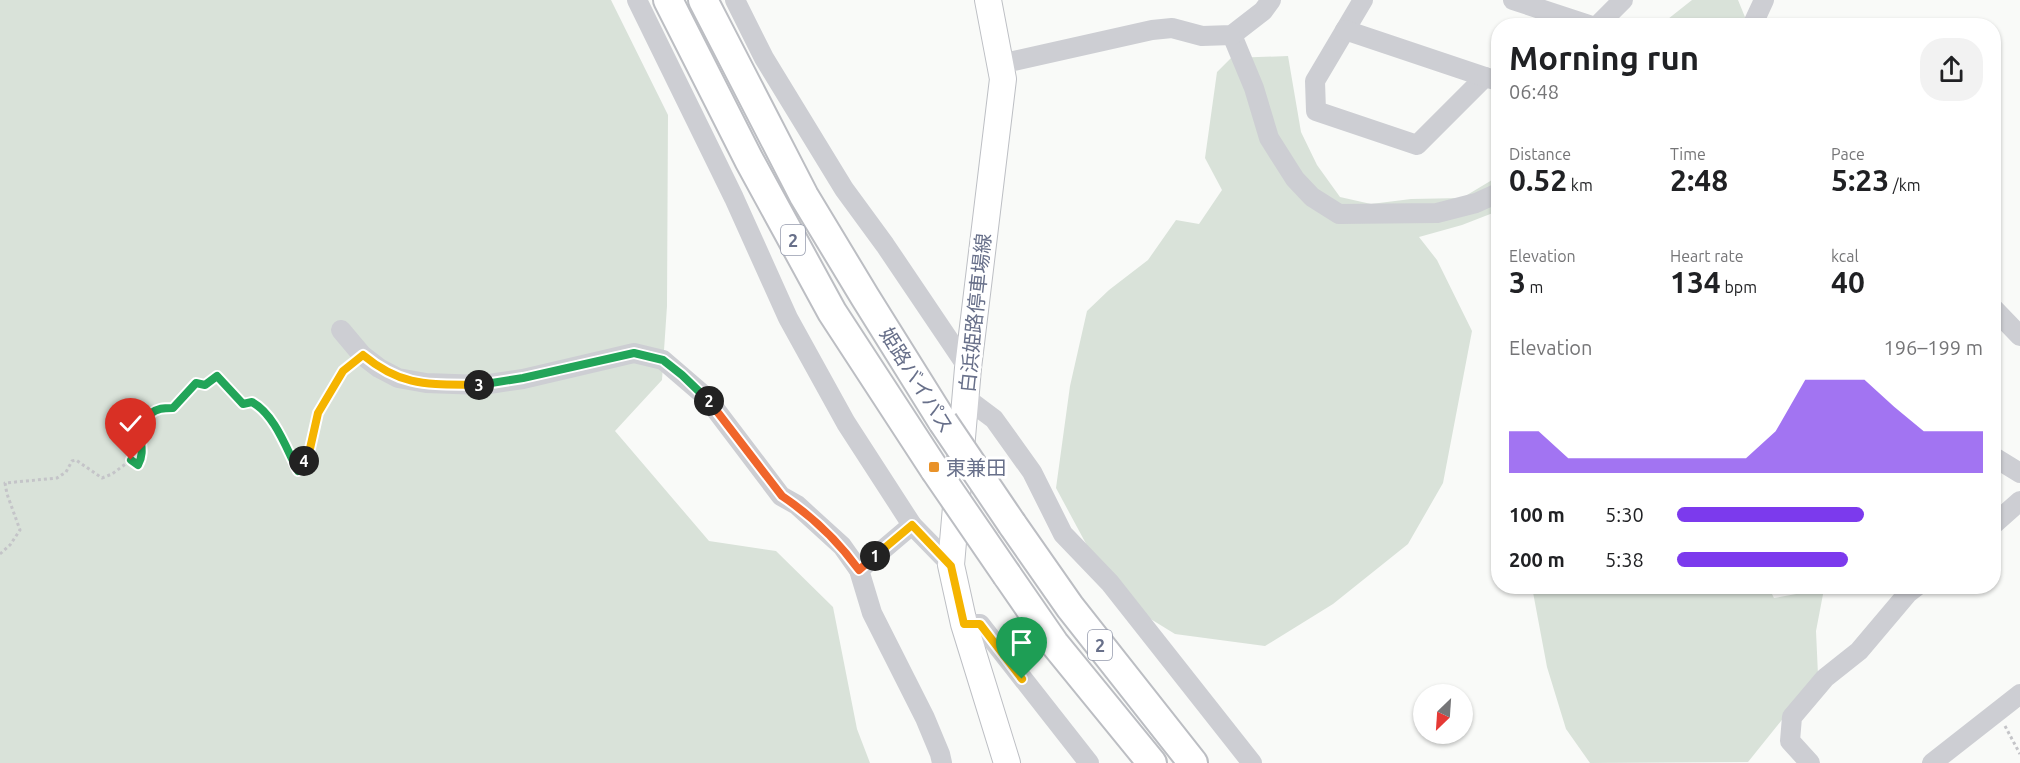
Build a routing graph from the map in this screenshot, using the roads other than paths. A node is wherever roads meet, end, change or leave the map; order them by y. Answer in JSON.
{"nodes":[{"id":1,"x":637,"y":0,"type":"edge"},
{"id":2,"x":668,"y":0,"type":"edge"},
{"id":3,"x":704,"y":0,"type":"edge"},
{"id":4,"x":735,"y":0,"type":"edge"},
{"id":5,"x":988,"y":0,"type":"edge"},
{"id":6,"x":1271,"y":0,"type":"edge"},
{"id":7,"x":1363,"y":0,"type":"edge"},
{"id":8,"x":1513,"y":0,"type":"edge"},
{"id":9,"x":1623,"y":0,"type":"edge"},
{"id":10,"x":1764,"y":0,"type":"edge"},
{"id":11,"x":1568,"y":18,"type":"edge"},
{"id":12,"x":1604,"y":18,"type":"edge"},
{"id":13,"x":1756,"y":18,"type":"edge"},
{"id":14,"x":1345,"y":30,"type":"junction"},
{"id":15,"x":1232,"y":35,"type":"junction"},
{"id":16,"x":1000,"y":64,"type":"junction"},
{"id":17,"x":1491,"y":79,"type":"edge"},
{"id":18,"x":1491,"y":80,"type":"edge"},
{"id":19,"x":1491,"y":196,"type":"edge"},
{"id":20,"x":2001,"y":316,"type":"edge"},
{"id":21,"x":341,"y":330,"type":"dead end"},
{"id":22,"x":2020,"y":336,"type":"edge"},
{"id":23,"x":968,"y":368,"type":"junction"},
{"id":24,"x":966,"y":398,"type":"junction"},
{"id":25,"x":2001,"y":461,"type":"edge"},
{"id":26,"x":2020,"y":473,"type":"edge"},
{"id":27,"x":2017,"y":508,"type":"edge"},
{"id":28,"x":2001,"y":520,"type":"edge"},
{"id":29,"x":912,"y":525,"type":"junction"},
{"id":30,"x":951,"y":566,"type":"junction"},
{"id":31,"x":859,"y":570,"type":"junction"},
{"id":32,"x":1907,"y":594,"type":"edge"},
{"id":33,"x":964,"y":624,"type":"junction"},
{"id":34,"x":2020,"y":694,"type":"edge"},
{"id":35,"x":942,"y":763,"type":"edge"},
{"id":36,"x":1007,"y":763,"type":"edge"},
{"id":37,"x":1089,"y":763,"type":"edge"},
{"id":38,"x":1152,"y":763,"type":"edge"},
{"id":39,"x":1193,"y":763,"type":"edge"},
{"id":40,"x":1252,"y":763,"type":"edge"},
{"id":41,"x":1810,"y":763,"type":"edge"},
{"id":42,"x":1932,"y":763,"type":"edge"}],
"edges":[{"from":1,"to":29,"type":"street"},
{"from":2,"to":38,"type":"highway","name":"姫路バイパス","number":"2","bridge":true},
{"from":3,"to":39,"type":"highway","name":"姫路バイパス","number":"2","bridge":true},
{"from":4,"to":23,"type":"street"},
{"from":5,"to":16,"type":"main road","name":"白浜姫路停車場線"},
{"from":6,"to":15,"type":"street"},
{"from":7,"to":14,"type":"street"},
{"from":8,"to":11,"type":"street"},
{"from":9,"to":12,"type":"street"},
{"from":10,"to":13,"type":"street"},
{"from":14,"to":17,"type":"street"},
{"from":14,"to":18,"type":"street"},
{"from":15,"to":16,"type":"street"},
{"from":15,"to":19,"type":"street"},
{"from":16,"to":23,"type":"main road","name":"白浜姫路停車場線"},
{"from":20,"to":22,"type":"street"},
{"from":21,"to":31,"type":"street"},
{"from":23,"to":24,"type":"main road","name":"白浜姫路停車場線"},
{"from":24,"to":30,"type":"main road","name":"白浜姫路停車場線"},
{"from":24,"to":40,"type":"street"},
{"from":25,"to":26,"type":"street"},
{"from":27,"to":28,"type":"street"},
{"from":29,"to":30,"type":"street"},
{"from":29,"to":31,"type":"street"},
{"from":30,"to":33,"type":"main road","name":"白浜姫路停車場線"},
{"from":31,"to":35,"type":"street"},
{"from":32,"to":41,"type":"street"},
{"from":33,"to":36,"type":"main road","name":"白浜姫路停車場線"},
{"from":33,"to":37,"type":"street"},
{"from":34,"to":42,"type":"street"}]}
